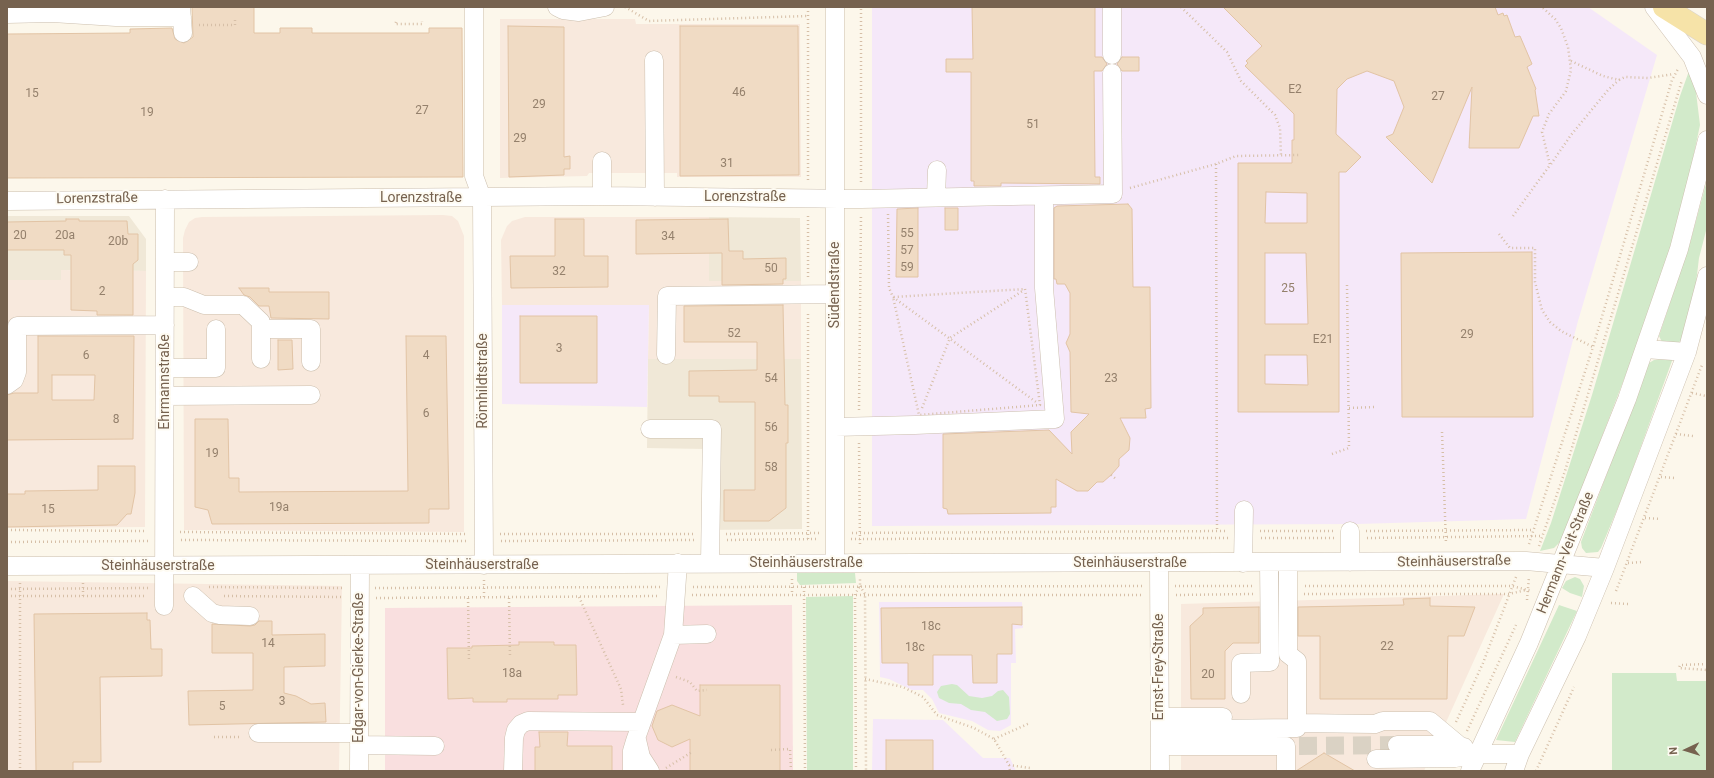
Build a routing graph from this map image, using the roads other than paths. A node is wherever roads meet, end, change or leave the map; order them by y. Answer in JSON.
{"nodes":[{"id":1,"x":88,"y":7,"type":"edge"},
{"id":2,"x":474,"y":7,"type":"edge"},
{"id":3,"x":557,"y":7,"type":"edge"},
{"id":4,"x":605,"y":7,"type":"edge"},
{"id":5,"x":834,"y":7,"type":"edge"},
{"id":6,"x":1112,"y":7,"type":"edge"},
{"id":7,"x":1654,"y":7,"type":"edge"},
{"id":8,"x":1664,"y":7,"type":"edge"},
{"id":9,"x":49,"y":9,"type":"edge"},
{"id":10,"x":7,"y":14,"type":"edge"},
{"id":11,"x":182,"y":19,"type":"edge"},
{"id":12,"x":1707,"y":34,"type":"edge"},
{"id":13,"x":654,"y":60,"type":"dead end"},
{"id":14,"x":1707,"y":95,"type":"edge"},
{"id":15,"x":1707,"y":140,"type":"edge"},
{"id":16,"x":602,"y":161,"type":"dead end"},
{"id":17,"x":937,"y":170,"type":"dead end"},
{"id":18,"x":602,"y":196,"type":"junction"},
{"id":19,"x":1044,"y":196,"type":"junction"},
{"id":20,"x":655,"y":197,"type":"junction"},
{"id":21,"x":936,"y":197,"type":"junction"},
{"id":22,"x":482,"y":198,"type":"junction"},
{"id":23,"x":164,"y":199,"type":"junction"},
{"id":24,"x":836,"y":199,"type":"junction"},
{"id":25,"x":7,"y":200,"type":"edge"},
{"id":26,"x":165,"y":262,"type":"junction"},
{"id":27,"x":189,"y":262,"type":"dead end"},
{"id":28,"x":1707,"y":276,"type":"edge"},
{"id":29,"x":835,"y":294,"type":"junction"},
{"id":30,"x":165,"y":297,"type":"junction"},
{"id":31,"x":165,"y":325,"type":"junction"},
{"id":32,"x":216,"y":329,"type":"dead end"},
{"id":33,"x":261,"y":329,"type":"junction"},
{"id":34,"x":1645,"y":349,"type":"junction"},
{"id":35,"x":1687,"y":352,"type":"junction"},
{"id":36,"x":666,"y":355,"type":"dead end"},
{"id":37,"x":261,"y":359,"type":"dead end"},
{"id":38,"x":311,"y":362,"type":"dead end"},
{"id":39,"x":165,"y":368,"type":"junction"},
{"id":40,"x":7,"y":385,"type":"edge"},
{"id":41,"x":311,"y":395,"type":"dead end"},
{"id":42,"x":165,"y":396,"type":"junction"},
{"id":43,"x":835,"y":427,"type":"junction"},
{"id":44,"x":650,"y":429,"type":"dead end"},
{"id":45,"x":1244,"y":510,"type":"dead end"},
{"id":46,"x":1350,"y":535,"type":"road end"},
{"id":47,"x":1159,"y":562,"type":"junction"},
{"id":48,"x":1269,"y":562,"type":"junction"},
{"id":49,"x":1288,"y":562,"type":"junction"},
{"id":50,"x":1350,"y":562,"type":"junction"},
{"id":51,"x":678,"y":563,"type":"junction"},
{"id":52,"x":835,"y":563,"type":"junction"},
{"id":53,"x":1243,"y":563,"type":"junction"},
{"id":54,"x":710,"y":564,"type":"junction"},
{"id":55,"x":1562,"y":564,"type":"junction"},
{"id":56,"x":484,"y":565,"type":"junction"},
{"id":57,"x":7,"y":566,"type":"edge"},
{"id":58,"x":165,"y":566,"type":"junction"},
{"id":59,"x":193,"y":566,"type":"junction"},
{"id":60,"x":360,"y":566,"type":"junction"},
{"id":61,"x":1605,"y":568,"type":"junction"},
{"id":62,"x":164,"y":596,"type":"road end"},
{"id":63,"x":250,"y":616,"type":"dead end"},
{"id":64,"x":707,"y":634,"type":"dead end"},
{"id":65,"x":673,"y":635,"type":"junction"},
{"id":66,"x":1241,"y":694,"type":"dead end"},
{"id":67,"x":1280,"y":716,"type":"dead end"},
{"id":68,"x":1297,"y":723,"type":"junction"},
{"id":69,"x":635,"y":726,"type":"junction"},
{"id":70,"x":1160,"y":732,"type":"junction"},
{"id":71,"x":258,"y":733,"type":"road end"},
{"id":72,"x":359,"y":739,"type":"junction"},
{"id":73,"x":1455,"y":741,"type":"junction"},
{"id":74,"x":1397,"y":745,"type":"tunnel mouth"},
{"id":75,"x":435,"y":746,"type":"dead end"},
{"id":76,"x":1479,"y":754,"type":"junction"},
{"id":77,"x":1520,"y":754,"type":"junction"},
{"id":78,"x":1376,"y":759,"type":"dead end"},
{"id":79,"x":359,"y":771,"type":"edge"},
{"id":80,"x":513,"y":771,"type":"edge"},
{"id":81,"x":632,"y":771,"type":"edge"},
{"id":82,"x":650,"y":771,"type":"edge"},
{"id":83,"x":1160,"y":771,"type":"edge"},
{"id":84,"x":1286,"y":771,"type":"edge"},
{"id":85,"x":1470,"y":771,"type":"edge"},
{"id":86,"x":1514,"y":771,"type":"edge"}],
"edges":[{"from":1,"to":9,"type":"street"},
{"from":2,"to":22,"type":"street","name":"Römhildtstraße"},
{"from":3,"to":4,"type":"street"},
{"from":5,"to":24,"type":"street","name":"Südendstraße"},
{"from":6,"to":19,"type":"street","name":"Lorenzstraße"},
{"from":7,"to":14,"type":"street"},
{"from":8,"to":12,"type":"main road"},
{"from":9,"to":10,"type":"street"},
{"from":9,"to":11,"type":"street"},
{"from":13,"to":20,"type":"street"},
{"from":15,"to":34,"type":"street","name":"Hermann-Veit-Straße"},
{"from":16,"to":18,"type":"street"},
{"from":17,"to":21,"type":"street"},
{"from":18,"to":20,"type":"street","name":"Lorenzstraße"},
{"from":18,"to":22,"type":"street","name":"Lorenzstraße"},
{"from":19,"to":21,"type":"street","name":"Lorenzstraße"},
{"from":19,"to":43,"type":"street"},
{"from":20,"to":24,"type":"street","name":"Lorenzstraße"},
{"from":21,"to":24,"type":"street","name":"Lorenzstraße"},
{"from":22,"to":23,"type":"street","name":"Lorenzstraße"},
{"from":22,"to":56,"type":"street","name":"Römhildtstraße"},
{"from":23,"to":25,"type":"street","name":"Lorenzstraße"},
{"from":23,"to":26,"type":"street","name":"Ehrmannstraße"},
{"from":24,"to":29,"type":"street","name":"Südendstraße"},
{"from":26,"to":27,"type":"street"},
{"from":26,"to":30,"type":"street","name":"Ehrmannstraße"},
{"from":28,"to":35,"type":"street"},
{"from":29,"to":36,"type":"street"},
{"from":29,"to":43,"type":"street","name":"Südendstraße"},
{"from":30,"to":31,"type":"street","name":"Ehrmannstraße"},
{"from":30,"to":33,"type":"street"},
{"from":31,"to":39,"type":"street","name":"Ehrmannstraße"},
{"from":31,"to":40,"type":"street"},
{"from":32,"to":39,"type":"street"},
{"from":33,"to":37,"type":"street"},
{"from":33,"to":38,"type":"street"},
{"from":34,"to":35,"type":"street"},
{"from":34,"to":55,"type":"street","name":"Hermann-Veit-Straße"},
{"from":35,"to":61,"type":"street"},
{"from":39,"to":42,"type":"street","name":"Ehrmannstraße"},
{"from":41,"to":42,"type":"street"},
{"from":42,"to":58,"type":"street","name":"Ehrmannstraße"},
{"from":43,"to":52,"type":"street","name":"Südendstraße"},
{"from":44,"to":54,"type":"street"},
{"from":45,"to":53,"type":"street"},
{"from":46,"to":50,"type":"street"},
{"from":47,"to":52,"type":"street","name":"Steinhäuserstraße"},
{"from":47,"to":53,"type":"street","name":"Steinhäuserstraße"},
{"from":47,"to":70,"type":"street","name":"Ernst-Frey-Straße"},
{"from":48,"to":49,"type":"street","name":"Steinhäuserstraße"},
{"from":48,"to":53,"type":"street","name":"Steinhäuserstraße"},
{"from":48,"to":66,"type":"street"},
{"from":49,"to":50,"type":"street","name":"Steinhäuserstraße"},
{"from":49,"to":68,"type":"street"},
{"from":50,"to":55,"type":"street","name":"Steinhäuserstraße"},
{"from":51,"to":54,"type":"street","name":"Steinhäuserstraße"},
{"from":51,"to":56,"type":"street","name":"Steinhäuserstraße"},
{"from":51,"to":65,"type":"street"},
{"from":52,"to":54,"type":"street","name":"Steinhäuserstraße"},
{"from":55,"to":61,"type":"street","name":"Steinhäuserstraße"},
{"from":55,"to":76,"type":"street","name":"Hermann-Veit-Straße"},
{"from":56,"to":60,"type":"street","name":"Steinhäuserstraße"},
{"from":57,"to":58,"type":"street","name":"Steinhäuserstraße"},
{"from":58,"to":59,"type":"street","name":"Steinhäuserstraße"},
{"from":58,"to":62,"type":"street","name":"Ehrmannstraße"},
{"from":59,"to":60,"type":"street","name":"Steinhäuserstraße"},
{"from":59,"to":63,"type":"street"},
{"from":60,"to":72,"type":"street","name":"Edgar-von-Gierke-Straße"},
{"from":61,"to":77,"type":"street"},
{"from":64,"to":65,"type":"street"},
{"from":65,"to":69,"type":"street"},
{"from":67,"to":70,"type":"street"},
{"from":68,"to":70,"type":"street"},
{"from":68,"to":73,"type":"street"},
{"from":69,"to":80,"type":"street"},
{"from":69,"to":81,"type":"street"},
{"from":69,"to":82,"type":"street"},
{"from":70,"to":83,"type":"street","name":"Ernst-Frey-Straße"},
{"from":70,"to":84,"type":"street"},
{"from":71,"to":72,"type":"street"},
{"from":72,"to":75,"type":"street"},
{"from":72,"to":79,"type":"street","name":"Edgar-von-Gierke-Straße"},
{"from":73,"to":74,"type":"street"},
{"from":73,"to":76,"type":"street"},
{"from":76,"to":77,"type":"street"},
{"from":76,"to":78,"type":"street"},
{"from":76,"to":85,"type":"street","name":"Hermann-Veit-Straße"},
{"from":77,"to":86,"type":"street"}]}
